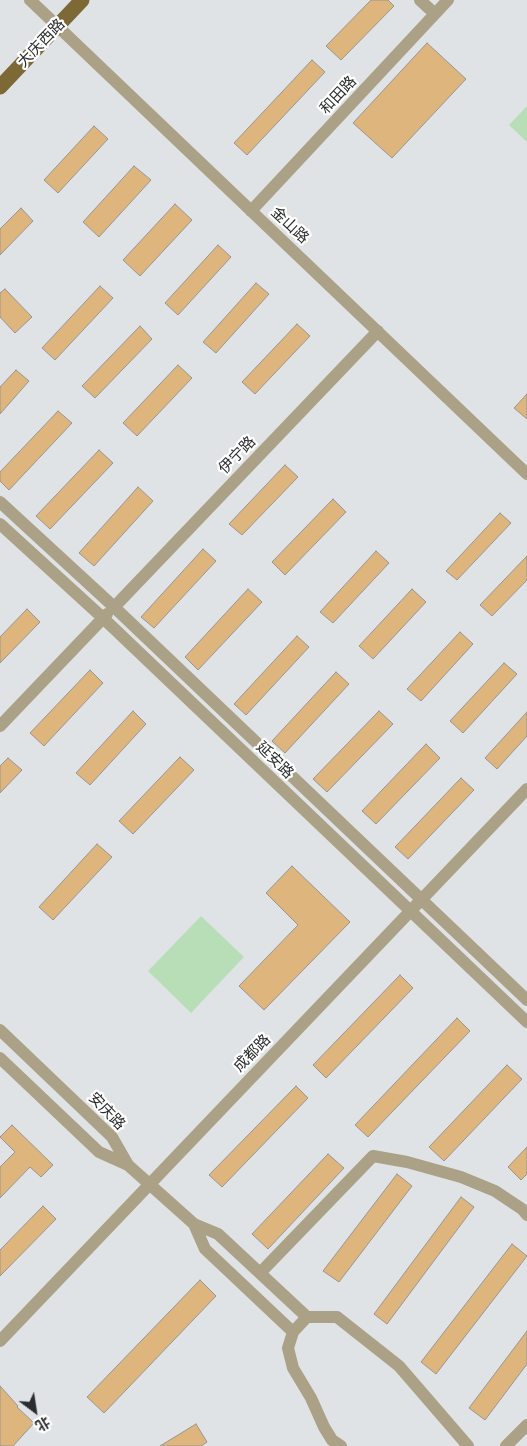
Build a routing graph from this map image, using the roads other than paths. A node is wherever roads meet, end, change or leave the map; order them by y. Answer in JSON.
{"nodes":[{"id":1,"x":30,"y":0,"type":"edge"},
{"id":2,"x":82,"y":0,"type":"edge"},
{"id":3,"x":420,"y":0,"type":"edge"},
{"id":4,"x":448,"y":0,"type":"edge"},
{"id":5,"x":435,"y":14,"type":"junction"},
{"id":6,"x":58,"y":26,"type":"junction"},
{"id":7,"x":0,"y":87,"type":"edge"},
{"id":8,"x":252,"y":211,"type":"junction"},
{"id":9,"x":378,"y":331,"type":"junction"},
{"id":10,"x":527,"y":474,"type":"edge"},
{"id":11,"x":0,"y":502,"type":"edge"},
{"id":12,"x":0,"y":524,"type":"edge"},
{"id":13,"x":119,"y":602,"type":"dead end"},
{"id":14,"x":106,"y":615,"type":"junction"},
{"id":15,"x":0,"y":726,"type":"edge"},
{"id":16,"x":527,"y":789,"type":"edge"},
{"id":17,"x":421,"y":899,"type":"junction"},
{"id":18,"x":410,"y":910,"type":"junction"},
{"id":19,"x":527,"y":1000,"type":"edge"},
{"id":20,"x":527,"y":1022,"type":"edge"},
{"id":21,"x":0,"y":1030,"type":"edge"},
{"id":22,"x":0,"y":1058,"type":"edge"},
{"id":23,"x":128,"y":1165,"type":"junction"},
{"id":24,"x":149,"y":1184,"type":"junction"},
{"id":25,"x":527,"y":1215,"type":"edge"},
{"id":26,"x":194,"y":1224,"type":"junction"},
{"id":27,"x":260,"y":1273,"type":"junction"},
{"id":28,"x":307,"y":1317,"type":"junction"},
{"id":29,"x":293,"y":1332,"type":"junction"},
{"id":30,"x":0,"y":1340,"type":"edge"},
{"id":31,"x":527,"y":1425,"type":"edge"},
{"id":32,"x":341,"y":1446,"type":"edge"},
{"id":33,"x":468,"y":1446,"type":"edge"},
{"id":34,"x":506,"y":1446,"type":"edge"}],
"edges":[{"from":1,"to":6,"type":"street","name":"金山路"},
{"from":2,"to":6,"type":"main road","name":"大庆西路"},
{"from":3,"to":5,"type":"street"},
{"from":4,"to":5,"type":"street","name":"和田路"},
{"from":5,"to":8,"type":"street","name":"和田路"},
{"from":6,"to":7,"type":"main road","name":"大庆西路"},
{"from":6,"to":8,"type":"street","name":"金山路"},
{"from":8,"to":9,"type":"street","name":"金山路"},
{"from":9,"to":10,"type":"street","name":"金山路"},
{"from":9,"to":13,"type":"street","name":"伊宁路"},
{"from":11,"to":17,"type":"street","name":"延安路"},
{"from":12,"to":14,"type":"street","name":"延安路"},
{"from":14,"to":15,"type":"street"},
{"from":14,"to":18,"type":"street","name":"延安路"},
{"from":16,"to":17,"type":"street","name":"成都路"},
{"from":17,"to":18,"type":"street","name":"成都路"},
{"from":17,"to":19,"type":"street","name":"延安路"},
{"from":18,"to":20,"type":"street","name":"延安路"},
{"from":18,"to":24,"type":"street","name":"成都路"},
{"from":21,"to":23,"type":"street","name":"安庆路"},
{"from":22,"to":23,"type":"street"},
{"from":23,"to":24,"type":"street"},
{"from":24,"to":26,"type":"street"},
{"from":24,"to":30,"type":"street","name":"成都路"},
{"from":25,"to":27,"type":"street"},
{"from":26,"to":27,"type":"street"},
{"from":26,"to":29,"type":"street"},
{"from":27,"to":28,"type":"street"},
{"from":28,"to":29,"type":"street"},
{"from":28,"to":33,"type":"street"},
{"from":29,"to":32,"type":"street"},
{"from":31,"to":34,"type":"street"}]}
